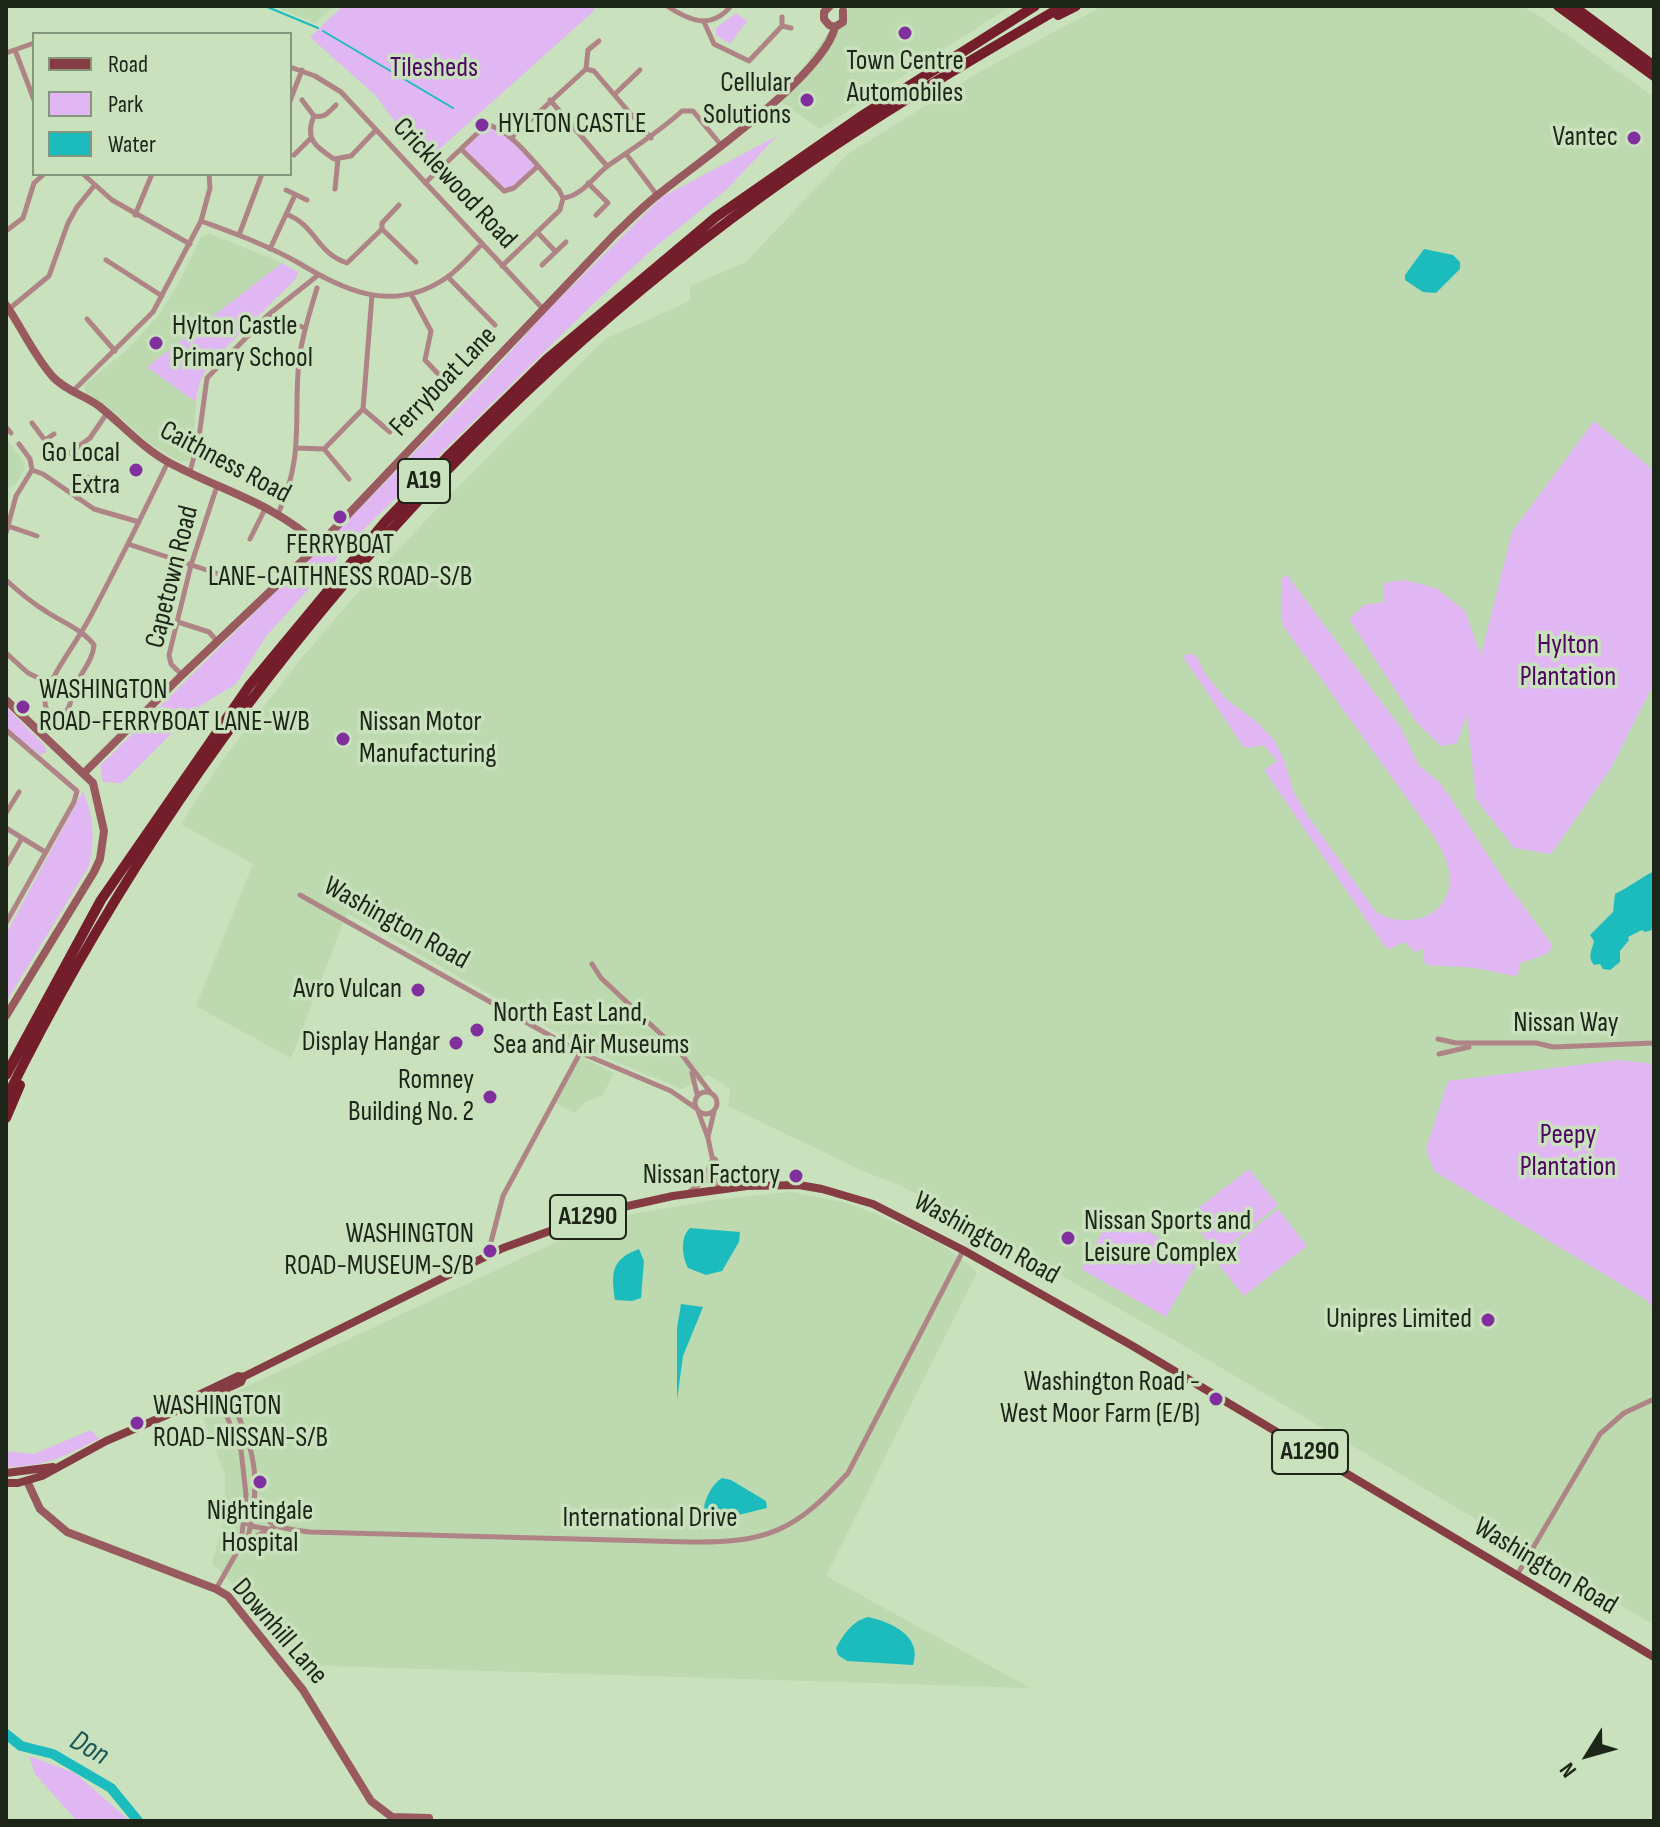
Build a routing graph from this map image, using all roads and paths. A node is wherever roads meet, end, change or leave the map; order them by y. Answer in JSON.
{"nodes":[{"id":1,"x":667,"y":6,"type":"edge"},
{"id":2,"x":731,"y":6,"type":"edge"},
{"id":3,"x":829,"y":6,"type":"edge"},
{"id":4,"x":856,"y":6,"type":"edge"},
{"id":5,"x":1035,"y":6,"type":"edge"},
{"id":6,"x":1042,"y":6,"type":"edge"},
{"id":7,"x":1063,"y":6,"type":"edge"},
{"id":8,"x":1076,"y":6,"type":"edge"},
{"id":9,"x":1558,"y":6,"type":"edge"},
{"id":10,"x":1573,"y":6,"type":"edge"},
{"id":11,"x":841,"y":8,"type":"edge"},
{"id":12,"x":782,"y":17,"type":"dead end"},
{"id":13,"x":704,"y":22,"type":"junction"},
{"id":14,"x":782,"y":26,"type":"junction"},
{"id":15,"x":835,"y":27,"type":"junction"},
{"id":16,"x":791,"y":28,"type":"dead end"},
{"id":17,"x":997,"y":38,"type":"junction"},
{"id":18,"x":599,"y":41,"type":"dead end"},
{"id":19,"x":32,"y":44,"type":"edge"},
{"id":20,"x":15,"y":50,"type":"junction"},
{"id":21,"x":6,"y":53,"type":"edge"},
{"id":22,"x":749,"y":61,"type":"junction"},
{"id":23,"x":1654,"y":66,"type":"edge"},
{"id":24,"x":292,"y":68,"type":"edge"},
{"id":25,"x":586,"y":69,"type":"junction"},
{"id":26,"x":753,"y":69,"type":"dead end"},
{"id":27,"x":302,"y":70,"type":"junction"},
{"id":28,"x":640,"y":70,"type":"dead end"},
{"id":29,"x":1654,"y":76,"type":"edge"},
{"id":30,"x":615,"y":94,"type":"junction"},
{"id":31,"x":32,"y":95,"type":"edge"},
{"id":32,"x":292,"y":96,"type":"edge"},
{"id":33,"x":302,"y":100,"type":"dead end"},
{"id":34,"x":550,"y":100,"type":"junction"},
{"id":35,"x":336,"y":105,"type":"dead end"},
{"id":36,"x":314,"y":116,"type":"junction"},
{"id":37,"x":376,"y":130,"type":"junction"},
{"id":38,"x":511,"y":138,"type":"junction"},
{"id":39,"x":651,"y":138,"type":"junction"},
{"id":40,"x":310,"y":139,"type":"junction"},
{"id":41,"x":721,"y":145,"type":"junction"},
{"id":42,"x":461,"y":149,"type":"junction"},
{"id":43,"x":626,"y":154,"type":"junction"},
{"id":44,"x":294,"y":155,"type":"dead end"},
{"id":45,"x":338,"y":159,"type":"junction"},
{"id":46,"x":607,"y":166,"type":"junction"},
{"id":47,"x":537,"y":167,"type":"junction"},
{"id":48,"x":42,"y":176,"type":"edge"},
{"id":49,"x":85,"y":176,"type":"edge"},
{"id":50,"x":151,"y":176,"type":"edge"},
{"id":51,"x":209,"y":176,"type":"edge"},
{"id":52,"x":261,"y":176,"type":"edge"},
{"id":53,"x":425,"y":183,"type":"junction"},
{"id":54,"x":588,"y":183,"type":"junction"},
{"id":55,"x":94,"y":186,"type":"junction"},
{"id":56,"x":335,"y":189,"type":"dead end"},
{"id":57,"x":286,"y":190,"type":"dead end"},
{"id":58,"x":295,"y":195,"type":"junction"},
{"id":59,"x":657,"y":195,"type":"junction"},
{"id":60,"x":563,"y":198,"type":"junction"},
{"id":61,"x":307,"y":200,"type":"dead end"},
{"id":62,"x":399,"y":205,"type":"dead end"},
{"id":63,"x":286,"y":214,"type":"junction"},
{"id":64,"x":135,"y":215,"type":"junction"},
{"id":65,"x":596,"y":215,"type":"dead end"},
{"id":66,"x":201,"y":221,"type":"junction"},
{"id":67,"x":382,"y":229,"type":"junction"},
{"id":68,"x":6,"y":231,"type":"edge"},
{"id":69,"x":537,"y":232,"type":"junction"},
{"id":70,"x":239,"y":235,"type":"junction"},
{"id":71,"x":566,"y":242,"type":"dead end"},
{"id":72,"x":190,"y":244,"type":"junction"},
{"id":73,"x":482,"y":244,"type":"junction"},
{"id":74,"x":270,"y":249,"type":"junction"},
{"id":75,"x":556,"y":252,"type":"junction"},
{"id":76,"x":106,"y":260,"type":"dead end"},
{"id":77,"x":416,"y":262,"type":"dead end"},
{"id":78,"x":542,"y":265,"type":"dead end"},
{"id":79,"x":502,"y":266,"type":"junction"},
{"id":80,"x":317,"y":276,"type":"junction"},
{"id":81,"x":448,"y":277,"type":"junction"},
{"id":82,"x":317,"y":288,"type":"dead end"},
{"id":83,"x":411,"y":294,"type":"junction"},
{"id":84,"x":372,"y":295,"type":"junction"},
{"id":85,"x":162,"y":296,"type":"junction"},
{"id":86,"x":7,"y":307,"type":"edge"},
{"id":87,"x":544,"y":310,"type":"junction"},
{"id":88,"x":268,"y":315,"type":"junction"},
{"id":89,"x":87,"y":319,"type":"dead end"},
{"id":90,"x":495,"y":325,"type":"dead end"},
{"id":91,"x":305,"y":328,"type":"junction"},
{"id":92,"x":115,"y":351,"type":"junction"},
{"id":93,"x":443,"y":379,"type":"dead end"},
{"id":94,"x":72,"y":393,"type":"junction"},
{"id":95,"x":363,"y":409,"type":"junction"},
{"id":96,"x":107,"y":413,"type":"junction"},
{"id":97,"x":32,"y":423,"type":"dead end"},
{"id":98,"x":6,"y":427,"type":"edge"},
{"id":99,"x":390,"y":432,"type":"dead end"},
{"id":100,"x":11,"y":433,"type":"dead end"},
{"id":101,"x":54,"y":434,"type":"dead end"},
{"id":102,"x":45,"y":440,"type":"junction"},
{"id":103,"x":19,"y":444,"type":"dead end"},
{"id":104,"x":297,"y":448,"type":"junction"},
{"id":105,"x":324,"y":449,"type":"junction"},
{"id":106,"x":168,"y":462,"type":"junction"},
{"id":107,"x":32,"y":470,"type":"junction"},
{"id":108,"x":189,"y":473,"type":"junction"},
{"id":109,"x":89,"y":478,"type":"dead end"},
{"id":110,"x":349,"y":479,"type":"dead end"},
{"id":111,"x":217,"y":485,"type":"junction"},
{"id":112,"x":9,"y":492,"type":"dead end"},
{"id":113,"x":16,"y":496,"type":"junction"},
{"id":114,"x":77,"y":498,"type":"junction"},
{"id":115,"x":267,"y":506,"type":"junction"},
{"id":116,"x":278,"y":514,"type":"junction"},
{"id":117,"x":139,"y":522,"type":"junction"},
{"id":118,"x":7,"y":530,"type":"edge"},
{"id":119,"x":37,"y":536,"type":"dead end"},
{"id":120,"x":250,"y":539,"type":"dead end"},
{"id":121,"x":128,"y":544,"type":"junction"},
{"id":122,"x":319,"y":545,"type":"junction"},
{"id":123,"x":191,"y":565,"type":"junction"},
{"id":124,"x":6,"y":580,"type":"edge"},
{"id":125,"x":249,"y":584,"type":"dead end"},
{"id":126,"x":178,"y":622,"type":"junction"},
{"id":127,"x":81,"y":634,"type":"junction"},
{"id":128,"x":217,"y":641,"type":"junction"},
{"id":129,"x":6,"y":653,"type":"edge"},
{"id":130,"x":182,"y":675,"type":"junction"},
{"id":131,"x":51,"y":684,"type":"junction"},
{"id":132,"x":6,"y":700,"type":"edge"},
{"id":133,"x":6,"y":730,"type":"edge"},
{"id":134,"x":84,"y":773,"type":"junction"},
{"id":135,"x":19,"y":792,"type":"dead end"},
{"id":136,"x":6,"y":813,"type":"edge"},
{"id":137,"x":6,"y":828,"type":"edge"},
{"id":138,"x":22,"y":838,"type":"junction"},
{"id":139,"x":45,"y":852,"type":"junction"},
{"id":140,"x":6,"y":866,"type":"edge"},
{"id":141,"x":300,"y":895,"type":"dead end"},
{"id":142,"x":6,"y":923,"type":"edge"},
{"id":143,"x":592,"y":964,"type":"dead end"},
{"id":144,"x":68,"y":977,"type":"junction"},
{"id":145,"x":42,"y":1007,"type":"junction"},
{"id":146,"x":6,"y":1016,"type":"edge"},
{"id":147,"x":1438,"y":1039,"type":"dead end"},
{"id":148,"x":1654,"y":1043,"type":"edge"},
{"id":149,"x":1478,"y":1045,"type":"junction"},
{"id":150,"x":580,"y":1053,"type":"junction"},
{"id":151,"x":1439,"y":1054,"type":"dead end"},
{"id":152,"x":6,"y":1064,"type":"edge"},
{"id":153,"x":688,"y":1065,"type":"junction"},
{"id":154,"x":6,"y":1075,"type":"edge"},
{"id":155,"x":710,"y":1092,"type":"junction"},
{"id":156,"x":697,"y":1096,"type":"junction"},
{"id":157,"x":684,"y":1098,"type":"junction"},
{"id":158,"x":6,"y":1099,"type":"edge"},
{"id":159,"x":697,"y":1110,"type":"junction"},
{"id":160,"x":715,"y":1110,"type":"junction"},
{"id":161,"x":6,"y":1118,"type":"edge"},
{"id":162,"x":708,"y":1138,"type":"junction"},
{"id":163,"x":712,"y":1154,"type":"junction"},
{"id":164,"x":761,"y":1184,"type":"junction"},
{"id":165,"x":719,"y":1190,"type":"junction"},
{"id":166,"x":679,"y":1195,"type":"junction"},
{"id":167,"x":491,"y":1242,"type":"dead end"},
{"id":168,"x":963,"y":1250,"type":"junction"},
{"id":169,"x":219,"y":1388,"type":"junction"},
{"id":170,"x":1654,"y":1399,"type":"edge"},
{"id":171,"x":198,"y":1401,"type":"junction"},
{"id":172,"x":186,"y":1404,"type":"junction"},
{"id":173,"x":226,"y":1416,"type":"junction"},
{"id":174,"x":54,"y":1467,"type":"junction"},
{"id":175,"x":6,"y":1473,"type":"edge"},
{"id":176,"x":27,"y":1481,"type":"junction"},
{"id":177,"x":6,"y":1483,"type":"edge"},
{"id":178,"x":256,"y":1503,"type":"junction"},
{"id":179,"x":243,"y":1521,"type":"junction"},
{"id":180,"x":251,"y":1523,"type":"junction"},
{"id":181,"x":270,"y":1526,"type":"junction"},
{"id":182,"x":247,"y":1541,"type":"junction"},
{"id":183,"x":241,"y":1545,"type":"junction"},
{"id":184,"x":1517,"y":1576,"type":"junction"},
{"id":185,"x":216,"y":1589,"type":"junction"},
{"id":186,"x":1654,"y":1657,"type":"edge"},
{"id":187,"x":429,"y":1820,"type":"edge"}],
"edges":[{"from":1,"to":13,"type":"street"},
{"from":2,"to":13,"type":"street"},
{"from":3,"to":15,"type":"street"},
{"from":4,"to":11,"type":"street"},
{"from":5,"to":17,"type":"highway"},
{"from":6,"to":17,"type":"highway","number":"A19"},
{"from":7,"to":17,"type":"highway","number":"A19"},
{"from":8,"to":17,"type":"highway","number":"A19"},
{"from":9,"to":29,"type":"highway"},
{"from":10,"to":23,"type":"highway"},
{"from":11,"to":15,"type":"street","name":"Ferryboat Lane"},
{"from":12,"to":14,"type":"street"},
{"from":13,"to":22,"type":"street"},
{"from":14,"to":16,"type":"street"},
{"from":14,"to":22,"type":"street"},
{"from":15,"to":41,"type":"street","name":"Ferryboat Lane"},
{"from":17,"to":144,"type":"highway","number":"A19"},
{"from":17,"to":145,"type":"highway","number":"A19"},
{"from":18,"to":25,"type":"street"},
{"from":19,"to":20,"type":"street"},
{"from":20,"to":21,"type":"street"},
{"from":20,"to":31,"type":"street"},
{"from":22,"to":26,"type":"street"},
{"from":24,"to":27,"type":"street","name":"Cricklewood Road"},
{"from":25,"to":30,"type":"street"},
{"from":25,"to":34,"type":"street"},
{"from":27,"to":32,"type":"street"},
{"from":27,"to":37,"type":"street","name":"Cricklewood Road"},
{"from":28,"to":30,"type":"street"},
{"from":30,"to":39,"type":"street"},
{"from":33,"to":36,"type":"street"},
{"from":34,"to":38,"type":"street"},
{"from":34,"to":46,"type":"street"},
{"from":35,"to":36,"type":"street"},
{"from":36,"to":40,"type":"street"},
{"from":37,"to":45,"type":"street"},
{"from":37,"to":53,"type":"street","name":"Cricklewood Road"},
{"from":38,"to":42,"type":"street"},
{"from":38,"to":47,"type":"street"},
{"from":39,"to":41,"type":"street"},
{"from":39,"to":43,"type":"street"},
{"from":40,"to":44,"type":"street"},
{"from":40,"to":45,"type":"street"},
{"from":41,"to":59,"type":"street","name":"Ferryboat Lane"},
{"from":42,"to":47,"type":"street"},
{"from":42,"to":53,"type":"street"},
{"from":43,"to":46,"type":"street"},
{"from":43,"to":59,"type":"street"},
{"from":45,"to":56,"type":"street"},
{"from":46,"to":54,"type":"street"},
{"from":47,"to":60,"type":"street"},
{"from":48,"to":68,"type":"street"},
{"from":49,"to":55,"type":"street"},
{"from":50,"to":64,"type":"street"},
{"from":51,"to":66,"type":"street"},
{"from":52,"to":70,"type":"street"},
{"from":53,"to":73,"type":"street","name":"Cricklewood Road"},
{"from":54,"to":60,"type":"street"},
{"from":54,"to":65,"type":"street"},
{"from":55,"to":64,"type":"street"},
{"from":55,"to":86,"type":"street"},
{"from":57,"to":58,"type":"street"},
{"from":58,"to":61,"type":"street"},
{"from":58,"to":63,"type":"street"},
{"from":59,"to":87,"type":"street","name":"Ferryboat Lane"},
{"from":60,"to":69,"type":"street"},
{"from":62,"to":67,"type":"street"},
{"from":63,"to":67,"type":"street"},
{"from":63,"to":74,"type":"street"},
{"from":64,"to":72,"type":"street"},
{"from":66,"to":70,"type":"street"},
{"from":66,"to":72,"type":"street"},
{"from":67,"to":77,"type":"street"},
{"from":69,"to":75,"type":"street"},
{"from":69,"to":79,"type":"street"},
{"from":70,"to":74,"type":"street"},
{"from":71,"to":75,"type":"street"},
{"from":72,"to":85,"type":"street"},
{"from":73,"to":79,"type":"street","name":"Cricklewood Road"},
{"from":73,"to":81,"type":"street"},
{"from":74,"to":80,"type":"street"},
{"from":75,"to":78,"type":"street"},
{"from":76,"to":85,"type":"street"},
{"from":79,"to":87,"type":"street","name":"Cricklewood Road"},
{"from":80,"to":84,"type":"street"},
{"from":80,"to":88,"type":"street"},
{"from":81,"to":83,"type":"street"},
{"from":81,"to":90,"type":"street"},
{"from":82,"to":91,"type":"street"},
{"from":83,"to":84,"type":"street"},
{"from":83,"to":93,"type":"street"},
{"from":84,"to":95,"type":"street"},
{"from":85,"to":92,"type":"street"},
{"from":86,"to":94,"type":"street","name":"Caithness Road"},
{"from":87,"to":122,"type":"street","name":"Ferryboat Lane"},
{"from":88,"to":91,"type":"street"},
{"from":88,"to":108,"type":"street"},
{"from":89,"to":92,"type":"street"},
{"from":91,"to":104,"type":"street"},
{"from":92,"to":94,"type":"street"},
{"from":94,"to":96,"type":"street","name":"Caithness Road"},
{"from":95,"to":99,"type":"street"},
{"from":95,"to":105,"type":"street"},
{"from":96,"to":102,"type":"street"},
{"from":96,"to":106,"type":"street","name":"Caithness Road"},
{"from":97,"to":102,"type":"street"},
{"from":98,"to":100,"type":"street"},
{"from":101,"to":102,"type":"street"},
{"from":103,"to":107,"type":"street"},
{"from":104,"to":105,"type":"street"},
{"from":104,"to":116,"type":"street"},
{"from":105,"to":110,"type":"street"},
{"from":106,"to":108,"type":"street","name":"Caithness Road"},
{"from":106,"to":117,"type":"street"},
{"from":107,"to":113,"type":"street"},
{"from":107,"to":114,"type":"street"},
{"from":108,"to":111,"type":"street","name":"Caithness Road"},
{"from":109,"to":114,"type":"street"},
{"from":111,"to":115,"type":"street","name":"Caithness Road"},
{"from":111,"to":123,"type":"street","name":"Capetown Road"},
{"from":112,"to":113,"type":"street"},
{"from":113,"to":118,"type":"street"},
{"from":114,"to":117,"type":"street"},
{"from":115,"to":116,"type":"street","name":"Caithness Road"},
{"from":115,"to":120,"type":"street"},
{"from":116,"to":122,"type":"street","name":"Caithness Road"},
{"from":117,"to":121,"type":"street"},
{"from":118,"to":119,"type":"street"},
{"from":121,"to":123,"type":"street"},
{"from":121,"to":127,"type":"street"},
{"from":122,"to":128,"type":"street","name":"Ferryboat Lane"},
{"from":123,"to":125,"type":"street"},
{"from":123,"to":126,"type":"street","name":"Capetown Road"},
{"from":124,"to":127,"type":"street"},
{"from":126,"to":128,"type":"street"},
{"from":126,"to":130,"type":"street","name":"Capetown Road"},
{"from":127,"to":131,"type":"street"},
{"from":127,"to":131,"type":"street"},
{"from":128,"to":130,"type":"street","name":"Ferryboat Lane"},
{"from":129,"to":131,"type":"street"},
{"from":130,"to":134,"type":"street","name":"Ferryboat Lane"},
{"from":132,"to":134,"type":"street"},
{"from":133,"to":139,"type":"street"},
{"from":134,"to":146,"type":"street"},
{"from":135,"to":136,"type":"street"},
{"from":137,"to":138,"type":"street"},
{"from":138,"to":139,"type":"street"},
{"from":138,"to":140,"type":"street"},
{"from":139,"to":142,"type":"street"},
{"from":141,"to":150,"type":"street","name":"Washington Road"},
{"from":143,"to":153,"type":"street"},
{"from":144,"to":158,"type":"highway","number":"A19"},
{"from":144,"to":161,"type":"highway"},
{"from":145,"to":152,"type":"highway"},
{"from":145,"to":154,"type":"highway","number":"A19"},
{"from":147,"to":149,"type":"street"},
{"from":148,"to":149,"type":"street","name":"Nissan Way"},
{"from":149,"to":151,"type":"street"},
{"from":150,"to":157,"type":"street","name":"Washington Road"},
{"from":150,"to":167,"type":"street"},
{"from":153,"to":155,"type":"street"},
{"from":153,"to":156,"type":"street"},
{"from":155,"to":156,"type":"street"},
{"from":155,"to":160,"type":"street"},
{"from":156,"to":157,"type":"street"},
{"from":156,"to":159,"type":"street"},
{"from":157,"to":159,"type":"street"},
{"from":159,"to":160,"type":"street"},
{"from":159,"to":162,"type":"street"},
{"from":160,"to":162,"type":"street"},
{"from":162,"to":163,"type":"street"},
{"from":163,"to":164,"type":"street"},
{"from":163,"to":165,"type":"street"},
{"from":163,"to":166,"type":"street"},
{"from":164,"to":165,"type":"main road","name":"Washington Road","number":"A1290"},
{"from":164,"to":168,"type":"main road","name":"Washington Road","number":"A1290"},
{"from":165,"to":166,"type":"main road","name":"Washington Road","number":"A1290"},
{"from":166,"to":169,"type":"main road","name":"Washington Road","number":"A1290"},
{"from":168,"to":181,"type":"street","name":"International Drive"},
{"from":168,"to":184,"type":"main road","name":"Washington Road","number":"A1290"},
{"from":169,"to":171,"type":"main road","name":"Washington Road","number":"A1290"},
{"from":169,"to":172,"type":"main road","name":"Washington Road","number":"A1290"},
{"from":169,"to":173,"type":"street"},
{"from":169,"to":178,"type":"street"},
{"from":170,"to":184,"type":"street"},
{"from":171,"to":172,"type":"main road","name":"Washington Road","number":"A1290"},
{"from":171,"to":173,"type":"street"},
{"from":172,"to":174,"type":"main road","name":"Washington Road","number":"A1290"},
{"from":173,"to":179,"type":"street"},
{"from":174,"to":175,"type":"main road","number":"A1290"},
{"from":174,"to":176,"type":"main road","number":"A1290"},
{"from":176,"to":177,"type":"main road","number":"A1290"},
{"from":176,"to":185,"type":"street","name":"Downhill Lane"},
{"from":178,"to":180,"type":"street"},
{"from":178,"to":181,"type":"street"},
{"from":179,"to":180,"type":"street","name":"International Drive"},
{"from":179,"to":183,"type":"street"},
{"from":180,"to":181,"type":"street","name":"International Drive"},
{"from":180,"to":182,"type":"street"},
{"from":181,"to":182,"type":"street"},
{"from":182,"to":183,"type":"street"},
{"from":183,"to":185,"type":"street"},
{"from":184,"to":186,"type":"main road","name":"Washington Road","number":"A1290"},
{"from":185,"to":187,"type":"street","name":"Downhill Lane"}]}
